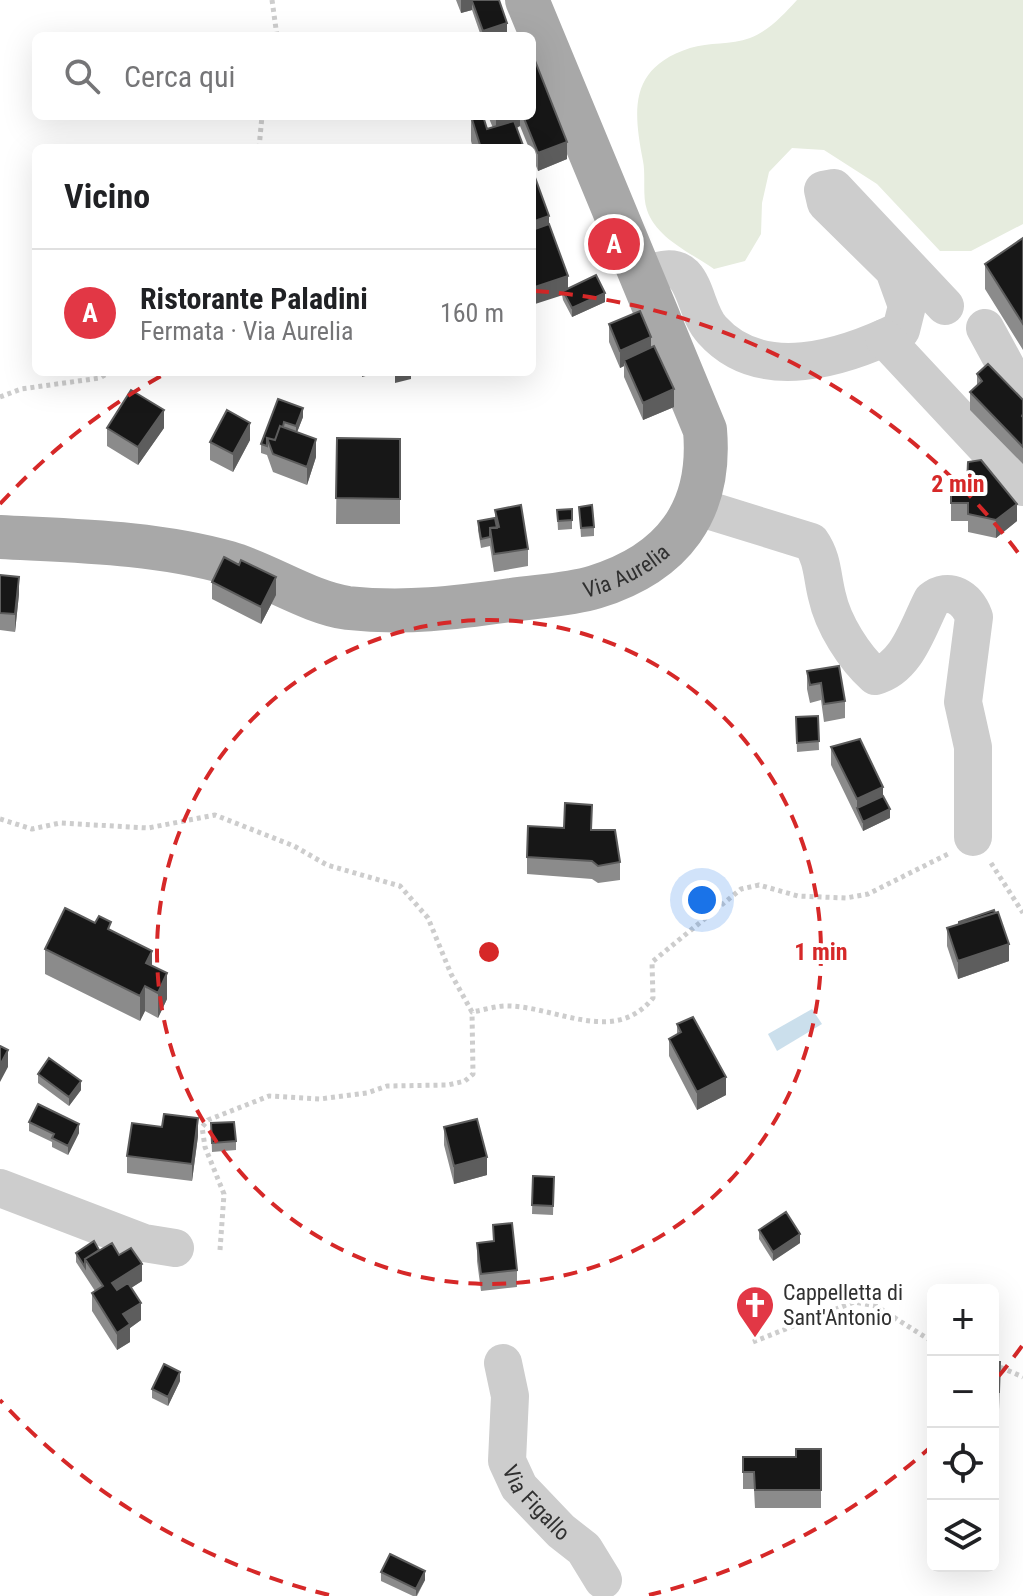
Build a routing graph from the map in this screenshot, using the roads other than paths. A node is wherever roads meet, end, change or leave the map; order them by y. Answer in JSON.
{"nodes":[{"id":1,"x":527,"y":0,"type":"edge"},
{"id":2,"x":642,"y":275,"type":"junction"},
{"id":3,"x":945,"y":306,"type":"dead end"},
{"id":4,"x":985,"y":328,"type":"dead end"},
{"id":5,"x":884,"y":338,"type":"junction"},
{"id":6,"x":1023,"y":398,"type":"edge"},
{"id":7,"x":1023,"y":487,"type":"edge"},
{"id":8,"x":698,"y":507,"type":"junction"},
{"id":9,"x":0,"y":537,"type":"edge"},
{"id":10,"x":973,"y":837,"type":"road end"},
{"id":11,"x":0,"y":1188,"type":"edge"},
{"id":12,"x":175,"y":1248,"type":"dead end"},
{"id":13,"x":503,"y":1363,"type":"dead end"},
{"id":14,"x":603,"y":1580,"type":"dead end"}],
"edges":[{"from":1,"to":2,"type":"main road","name":"Via Aurelia"},
{"from":2,"to":5,"type":"street"},
{"from":2,"to":8,"type":"main road","name":"Via Aurelia"},
{"from":3,"to":5,"type":"street"},
{"from":4,"to":6,"type":"street"},
{"from":5,"to":7,"type":"street"},
{"from":8,"to":9,"type":"main road","name":"Via Aurelia"},
{"from":8,"to":10,"type":"street"},
{"from":11,"to":12,"type":"street"},
{"from":13,"to":14,"type":"street","name":"Via Figallo"}]}
